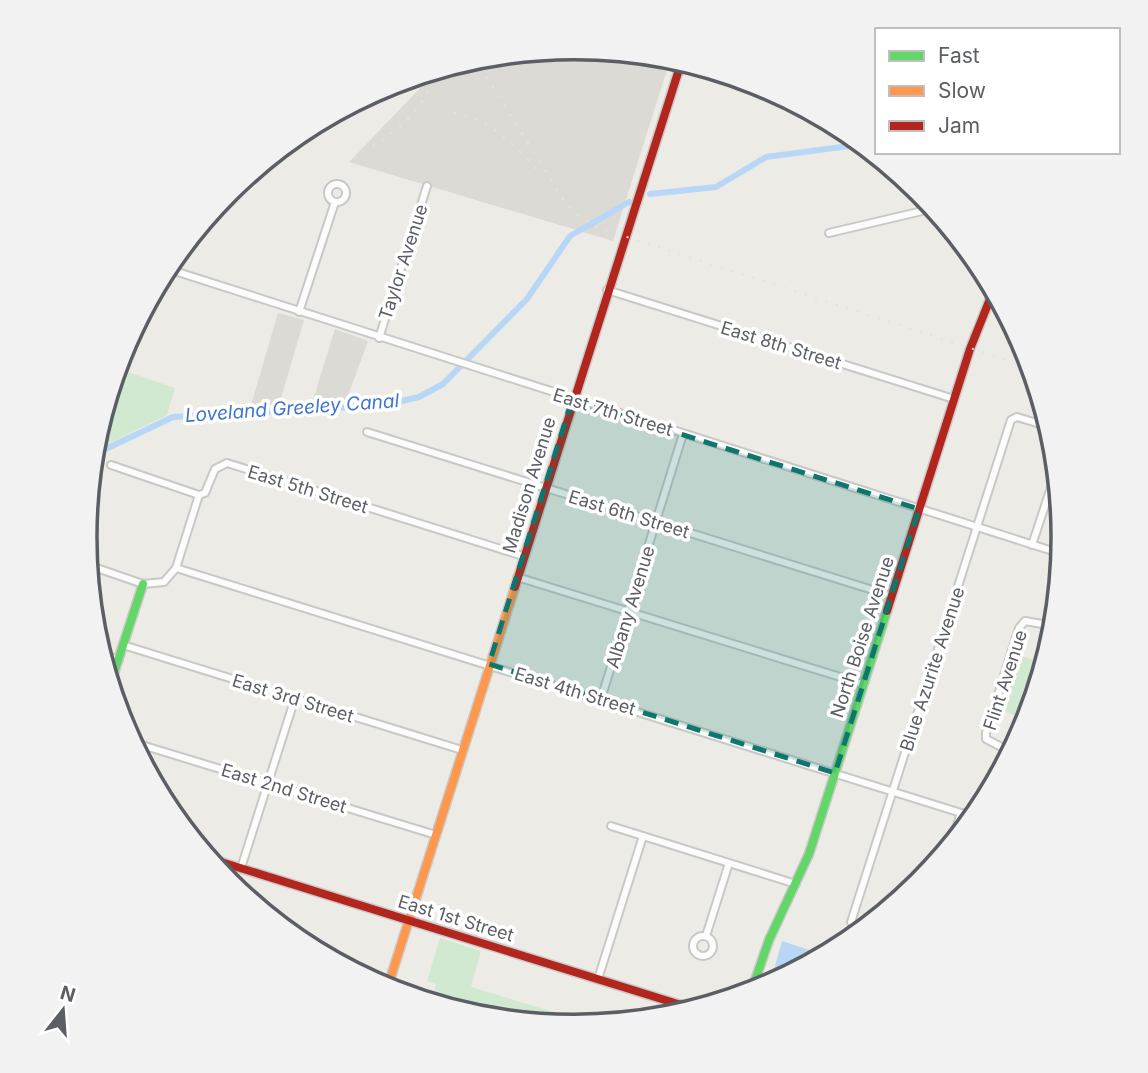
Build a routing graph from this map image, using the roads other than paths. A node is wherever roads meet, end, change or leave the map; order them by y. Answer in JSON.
{"nodes":[{"id":1,"x":678,"y":72,"type":"edge"},
{"id":2,"x":427,"y":186,"type":"dead end"},
{"id":3,"x":335,"y":202,"type":"dead end"},
{"id":4,"x":922,"y":211,"type":"edge"},
{"id":5,"x":829,"y":233,"type":"dead end"},
{"id":6,"x":177,"y":272,"type":"edge"},
{"id":7,"x":607,"y":290,"type":"junction"},
{"id":8,"x":989,"y":302,"type":"edge"},
{"id":9,"x":299,"y":312,"type":"junction"},
{"id":10,"x":379,"y":338,"type":"junction"},
{"id":11,"x":954,"y":399,"type":"junction"},
{"id":12,"x":572,"y":400,"type":"junction"},
{"id":13,"x":1038,"y":424,"type":"edge"},
{"id":14,"x":368,"y":432,"type":"dead end"},
{"id":15,"x":682,"y":434,"type":"junction"},
{"id":16,"x":111,"y":465,"type":"dead end"},
{"id":17,"x":545,"y":487,"type":"junction"},
{"id":18,"x":1049,"y":494,"type":"edge"},
{"id":19,"x":199,"y":495,"type":"junction"},
{"id":20,"x":919,"y":509,"type":"junction"},
{"id":21,"x":655,"y":522,"type":"junction"},
{"id":22,"x":977,"y":527,"type":"junction"},
{"id":23,"x":1032,"y":545,"type":"junction"},
{"id":24,"x":1051,"y":551,"type":"edge"},
{"id":25,"x":523,"y":556,"type":"junction"},
{"id":26,"x":98,"y":568,"type":"edge"},
{"id":27,"x":176,"y":568,"type":"junction"},
{"id":28,"x":517,"y":577,"type":"junction"},
{"id":29,"x":143,"y":584,"type":"junction"},
{"id":30,"x":892,"y":596,"type":"junction"},
{"id":31,"x":628,"y":609,"type":"junction"},
{"id":32,"x":1043,"y":624,"type":"edge"},
{"id":33,"x":123,"y":645,"type":"junction"},
{"id":34,"x":112,"y":658,"type":"edge"},
{"id":35,"x":119,"y":660,"type":"junction"},
{"id":36,"x":489,"y":664,"type":"junction"},
{"id":37,"x":116,"y":669,"type":"edge"},
{"id":38,"x":863,"y":684,"type":"junction"},
{"id":39,"x":295,"y":698,"type":"junction"},
{"id":40,"x":601,"y":699,"type":"junction"},
{"id":41,"x":145,"y":745,"type":"edge"},
{"id":42,"x":1002,"y":747,"type":"edge"},
{"id":43,"x":462,"y":750,"type":"junction"},
{"id":44,"x":835,"y":773,"type":"junction"},
{"id":45,"x":268,"y":783,"type":"junction"},
{"id":46,"x":893,"y":791,"type":"junction"},
{"id":47,"x":961,"y":813,"type":"joint"},
{"id":48,"x":960,"y":817,"type":"edge"},
{"id":49,"x":611,"y":826,"type":"dead end"},
{"id":50,"x":436,"y":835,"type":"junction"},
{"id":51,"x":643,"y":836,"type":"junction"},
{"id":52,"x":729,"y":863,"type":"junction"},
{"id":53,"x":227,"y":864,"type":"edge"},
{"id":54,"x":241,"y":868,"type":"junction"},
{"id":55,"x":796,"y":884,"type":"junction"},
{"id":56,"x":410,"y":920,"type":"junction"},
{"id":57,"x":853,"y":923,"type":"edge"},
{"id":58,"x":706,"y":936,"type":"dead end"},
{"id":59,"x":391,"y":977,"type":"edge"},
{"id":60,"x":756,"y":977,"type":"edge"},
{"id":61,"x":598,"y":979,"type":"junction"},
{"id":62,"x":673,"y":1003,"type":"edge"}],
"edges":[{"from":1,"to":7,"type":"main road","name":"Madison Avenue"},
{"from":2,"to":10,"type":"street","name":"Taylor Avenue"},
{"from":3,"to":9,"type":"street"},
{"from":4,"to":5,"type":"street"},
{"from":6,"to":9,"type":"street","name":"East 7th Street"},
{"from":7,"to":11,"type":"street","name":"East 8th Street"},
{"from":7,"to":12,"type":"main road","name":"Madison Avenue"},
{"from":8,"to":11,"type":"main road","name":"North Boise Avenue"},
{"from":9,"to":10,"type":"street","name":"East 7th Street"},
{"from":10,"to":12,"type":"street","name":"East 7th Street"},
{"from":11,"to":20,"type":"main road","name":"North Boise Avenue"},
{"from":12,"to":15,"type":"street","name":"East 7th Street"},
{"from":12,"to":17,"type":"main road","name":"Madison Avenue"},
{"from":13,"to":22,"type":"street","name":"Blue Azurite Avenue"},
{"from":14,"to":17,"type":"street","name":"East 6th Street"},
{"from":15,"to":20,"type":"street","name":"East 7th Street"},
{"from":15,"to":21,"type":"street","name":"Albany Avenue"},
{"from":16,"to":19,"type":"street"},
{"from":17,"to":21,"type":"street","name":"East 6th Street"},
{"from":17,"to":25,"type":"main road","name":"Madison Avenue"},
{"from":18,"to":23,"type":"street"},
{"from":19,"to":25,"type":"street","name":"East 5th Street"},
{"from":19,"to":27,"type":"street","name":"East 5th Street"},
{"from":20,"to":22,"type":"street","name":"East 7th Street"},
{"from":20,"to":30,"type":"main road","name":"North Boise Avenue"},
{"from":21,"to":30,"type":"street","name":"East 6th Street"},
{"from":21,"to":31,"type":"street","name":"Albany Avenue"},
{"from":22,"to":23,"type":"street","name":"East 7th Street"},
{"from":22,"to":46,"type":"street","name":"Blue Azurite Avenue"},
{"from":23,"to":24,"type":"street","name":"East 7th Street"},
{"from":25,"to":28,"type":"main road","name":"Madison Avenue"},
{"from":26,"to":29,"type":"street"},
{"from":27,"to":29,"type":"street"},
{"from":27,"to":36,"type":"street","name":"East 4th Street"},
{"from":28,"to":31,"type":"street"},
{"from":28,"to":36,"type":"main road","name":"Madison Avenue"},
{"from":29,"to":33,"type":"main road"},
{"from":30,"to":38,"type":"main road","name":"North Boise Avenue"},
{"from":31,"to":38,"type":"street"},
{"from":31,"to":40,"type":"street","name":"Albany Avenue"},
{"from":32,"to":42,"type":"street","name":"Flint Avenue"},
{"from":33,"to":35,"type":"main road"},
{"from":33,"to":39,"type":"street","name":"East 3rd Street"},
{"from":34,"to":35,"type":"street"},
{"from":35,"to":37,"type":"main road"},
{"from":36,"to":40,"type":"street","name":"East 4th Street"},
{"from":36,"to":43,"type":"main road","name":"Madison Avenue"},
{"from":38,"to":44,"type":"main road","name":"North Boise Avenue"},
{"from":39,"to":43,"type":"street","name":"East 3rd Street"},
{"from":39,"to":45,"type":"street"},
{"from":40,"to":44,"type":"street","name":"East 4th Street"},
{"from":41,"to":45,"type":"street","name":"East 2nd Street"},
{"from":43,"to":50,"type":"main road","name":"Madison Avenue"},
{"from":44,"to":46,"type":"street","name":"East 4th Street"},
{"from":44,"to":55,"type":"main road","name":"North Boise Avenue"},
{"from":45,"to":50,"type":"street","name":"East 2nd Street"},
{"from":45,"to":54,"type":"street"},
{"from":46,"to":47,"type":"street","name":"East 4th Street"},
{"from":46,"to":57,"type":"street","name":"Blue Azurite Avenue"},
{"from":47,"to":48,"type":"street"},
{"from":49,"to":51,"type":"street"},
{"from":50,"to":56,"type":"main road","name":"Madison Avenue"},
{"from":51,"to":52,"type":"street"},
{"from":51,"to":61,"type":"street"},
{"from":52,"to":55,"type":"street"},
{"from":52,"to":58,"type":"street"},
{"from":53,"to":54,"type":"main road","name":"East 1st Street"},
{"from":54,"to":56,"type":"main road","name":"East 1st Street"},
{"from":55,"to":60,"type":"main road","name":"North Boise Avenue"},
{"from":56,"to":59,"type":"main road","name":"Madison Avenue"},
{"from":56,"to":61,"type":"main road","name":"East 1st Street"},
{"from":61,"to":62,"type":"main road","name":"East 1st Street"}]}
